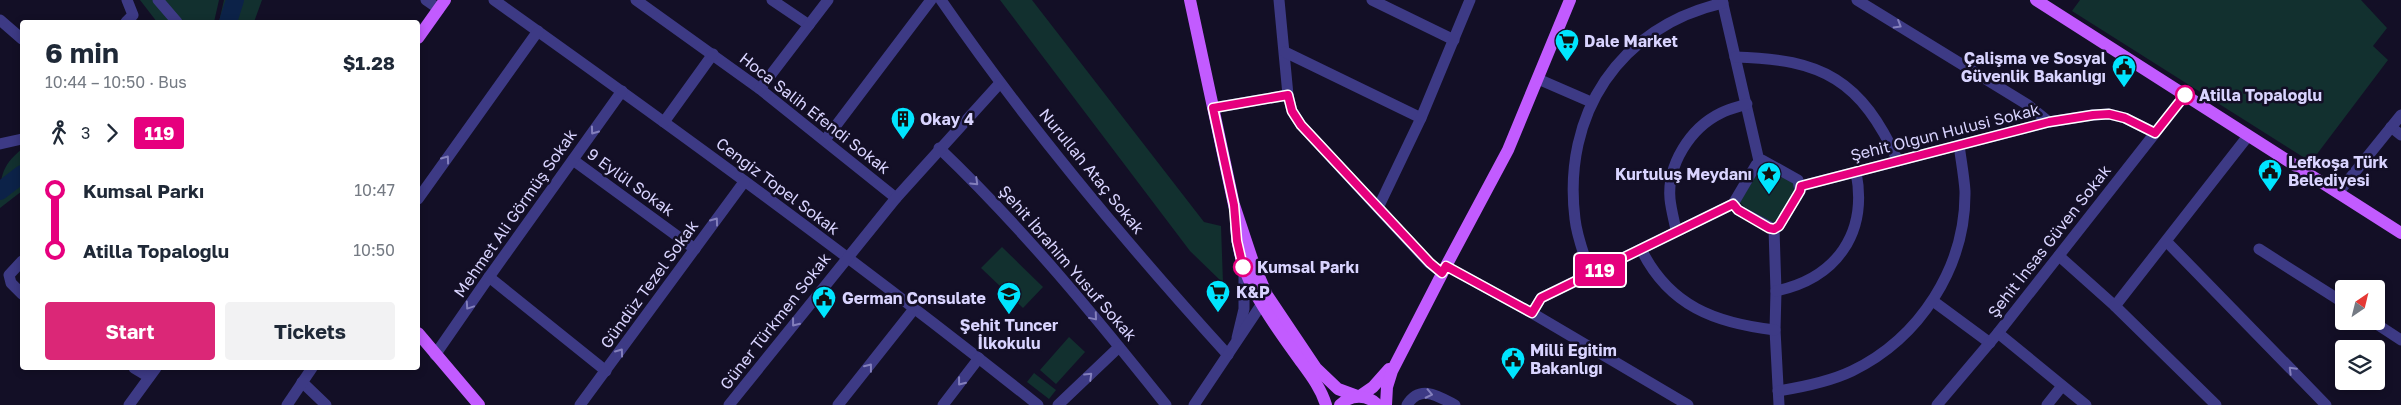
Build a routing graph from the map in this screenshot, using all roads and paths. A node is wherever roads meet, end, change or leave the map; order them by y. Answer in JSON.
{"nodes":[{"id":1,"x":127,"y":0,"type":"edge"},
{"id":2,"x":158,"y":0,"type":"edge"},
{"id":3,"x":426,"y":0,"type":"edge"},
{"id":4,"x":494,"y":0,"type":"edge"},
{"id":5,"x":772,"y":0,"type":"edge"},
{"id":6,"x":828,"y":0,"type":"edge"},
{"id":7,"x":931,"y":0,"type":"edge"},
{"id":8,"x":941,"y":0,"type":"edge"},
{"id":9,"x":1190,"y":0,"type":"edge"},
{"id":10,"x":1279,"y":0,"type":"edge"},
{"id":11,"x":1372,"y":0,"type":"edge"},
{"id":12,"x":1470,"y":0,"type":"edge"},
{"id":13,"x":1570,"y":0,"type":"edge"},
{"id":14,"x":1857,"y":0,"type":"edge"},
{"id":15,"x":2036,"y":0,"type":"edge"},
{"id":16,"x":641,"y":1,"type":"edge"},
{"id":17,"x":1722,"y":2,"type":"edge"},
{"id":18,"x":442,"y":4,"type":"edge"},
{"id":19,"x":0,"y":20,"type":"edge"},
{"id":20,"x":128,"y":20,"type":"edge"},
{"id":21,"x":175,"y":20,"type":"edge"},
{"id":22,"x":809,"y":25,"type":"junction"},
{"id":23,"x":538,"y":32,"type":"junction"},
{"id":24,"x":420,"y":35,"type":"edge"},
{"id":25,"x":20,"y":37,"type":"edge"},
{"id":26,"x":1454,"y":40,"type":"junction"},
{"id":27,"x":1285,"y":52,"type":"junction"},
{"id":28,"x":713,"y":54,"type":"junction"},
{"id":29,"x":1735,"y":57,"type":"junction"},
{"id":30,"x":1538,"y":79,"type":"junction"},
{"id":31,"x":1000,"y":83,"type":"junction"},
{"id":32,"x":760,"y":90,"type":"junction"},
{"id":33,"x":622,"y":91,"type":"junction"},
{"id":34,"x":1288,"y":95,"type":"junction"},
{"id":35,"x":2185,"y":95,"type":"junction"},
{"id":36,"x":1591,"y":102,"type":"junction"},
{"id":37,"x":1746,"y":104,"type":"junction"},
{"id":38,"x":1213,"y":108,"type":"junction"},
{"id":39,"x":2401,"y":115,"type":"edge"},
{"id":40,"x":1421,"y":118,"type":"junction"},
{"id":41,"x":664,"y":122,"type":"junction"},
{"id":42,"x":2049,"y":122,"type":"junction"},
{"id":43,"x":2391,"y":127,"type":"junction"},
{"id":44,"x":2155,"y":133,"type":"junction"},
{"id":45,"x":2401,"y":135,"type":"edge"},
{"id":46,"x":2248,"y":136,"type":"junction"},
{"id":47,"x":20,"y":139,"type":"edge"},
{"id":48,"x":824,"y":140,"type":"junction"},
{"id":49,"x":0,"y":144,"type":"edge"},
{"id":50,"x":1959,"y":145,"type":"junction"},
{"id":51,"x":940,"y":148,"type":"junction"},
{"id":52,"x":573,"y":160,"type":"junction"},
{"id":53,"x":1760,"y":161,"type":"junction"},
{"id":54,"x":1898,"y":161,"type":"junction"},
{"id":55,"x":1856,"y":172,"type":"junction"},
{"id":56,"x":744,"y":182,"type":"junction"},
{"id":57,"x":1801,"y":186,"type":"junction"},
{"id":58,"x":2338,"y":193,"type":"junction"},
{"id":59,"x":420,"y":196,"type":"edge"},
{"id":60,"x":896,"y":198,"type":"junction"},
{"id":61,"x":1733,"y":204,"type":"junction"},
{"id":62,"x":1234,"y":205,"type":"junction"},
{"id":63,"x":1378,"y":208,"type":"junction"},
{"id":64,"x":1774,"y":229,"type":"junction"},
{"id":65,"x":1676,"y":230,"type":"junction"},
{"id":66,"x":2401,"y":233,"type":"edge"},
{"id":67,"x":2166,"y":242,"type":"junction"},
{"id":68,"x":2259,"y":248,"type":"dead end"},
{"id":69,"x":695,"y":249,"type":"junction"},
{"id":70,"x":1641,"y":249,"type":"junction"},
{"id":71,"x":2059,"y":256,"type":"junction"},
{"id":72,"x":846,"y":257,"type":"junction"},
{"id":73,"x":20,"y":263,"type":"edge"},
{"id":74,"x":1243,"y":267,"type":"junction"},
{"id":75,"x":1444,"y":269,"type":"junction"},
{"id":76,"x":1590,"y":274,"type":"junction"},
{"id":77,"x":489,"y":277,"type":"junction"},
{"id":78,"x":1776,"y":291,"type":"junction"},
{"id":79,"x":20,"y":292,"type":"edge"},
{"id":80,"x":2335,"y":297,"type":"edge"},
{"id":81,"x":1264,"y":300,"type":"junction"},
{"id":82,"x":1933,"y":301,"type":"junction"},
{"id":83,"x":2115,"y":306,"type":"junction"},
{"id":84,"x":914,"y":309,"type":"junction"},
{"id":85,"x":1532,"y":313,"type":"junction"},
{"id":86,"x":1775,"y":330,"type":"junction"},
{"id":87,"x":2385,"y":330,"type":"edge"},
{"id":88,"x":1998,"y":333,"type":"junction"},
{"id":89,"x":420,"y":335,"type":"edge"},
{"id":90,"x":2401,"y":340,"type":"edge"},
{"id":91,"x":1237,"y":342,"type":"junction"},
{"id":92,"x":1990,"y":343,"type":"junction"},
{"id":93,"x":1119,"y":346,"type":"junction"},
{"id":94,"x":1401,"y":353,"type":"junction"},
{"id":95,"x":436,"y":355,"type":"junction"},
{"id":96,"x":1228,"y":355,"type":"junction"},
{"id":97,"x":979,"y":358,"type":"junction"},
{"id":98,"x":311,"y":370,"type":"edge"},
{"id":99,"x":606,"y":371,"type":"junction"},
{"id":100,"x":153,"y":372,"type":"edge"},
{"id":101,"x":302,"y":382,"type":"junction"},
{"id":102,"x":2062,"y":386,"type":"junction"},
{"id":103,"x":1778,"y":391,"type":"junction"},
{"id":104,"x":1358,"y":396,"type":"junction"},
{"id":105,"x":129,"y":405,"type":"edge"},
{"id":106,"x":287,"y":405,"type":"edge"},
{"id":107,"x":326,"y":405,"type":"edge"},
{"id":108,"x":479,"y":405,"type":"edge"},
{"id":109,"x":580,"y":405,"type":"edge"},
{"id":110,"x":730,"y":405,"type":"edge"},
{"id":111,"x":838,"y":405,"type":"edge"},
{"id":112,"x":943,"y":405,"type":"edge"},
{"id":113,"x":1038,"y":405,"type":"edge"},
{"id":114,"x":1058,"y":405,"type":"edge"},
{"id":115,"x":1166,"y":405,"type":"edge"},
{"id":116,"x":1194,"y":405,"type":"edge"},
{"id":117,"x":1326,"y":405,"type":"edge"},
{"id":118,"x":1340,"y":405,"type":"edge"},
{"id":119,"x":1378,"y":405,"type":"edge"},
{"id":120,"x":1386,"y":405,"type":"edge"},
{"id":121,"x":1407,"y":405,"type":"edge"},
{"id":122,"x":1455,"y":405,"type":"edge"},
{"id":123,"x":1688,"y":405,"type":"edge"},
{"id":124,"x":1779,"y":405,"type":"edge"},
{"id":125,"x":1936,"y":405,"type":"edge"},
{"id":126,"x":2047,"y":405,"type":"edge"},
{"id":127,"x":2086,"y":405,"type":"edge"},
{"id":128,"x":2216,"y":405,"type":"edge"},
{"id":129,"x":2326,"y":405,"type":"edge"}],
"edges":[{"from":1,"to":20,"type":"street"},
{"from":2,"to":21,"type":"street"},
{"from":3,"to":18,"type":"street"},
{"from":4,"to":23,"type":"street","name":"Cengiz Topel Sokak"},
{"from":5,"to":22,"type":"street"},
{"from":6,"to":22,"type":"street"},
{"from":7,"to":48,"type":"street"},
{"from":8,"to":31,"type":"street","name":"Nurullah Ataç Sokak"},
{"from":9,"to":38,"type":"main road"},
{"from":10,"to":27,"type":"street"},
{"from":11,"to":26,"type":"street"},
{"from":12,"to":26,"type":"street"},
{"from":13,"to":30,"type":"main road"},
{"from":14,"to":42,"type":"street","one_way":true},
{"from":15,"to":35,"type":"main road"},
{"from":16,"to":28,"type":"street","name":"Hoca Salih Efendi Sokak"},
{"from":17,"to":29,"type":"street"},
{"from":17,"to":36,"type":"street"},
{"from":18,"to":24,"type":"main road"},
{"from":19,"to":25,"type":"street"},
{"from":22,"to":32,"type":"street"},
{"from":23,"to":33,"type":"street","name":"Cengiz Topel Sokak"},
{"from":59,"to":23,"type":"street","one_way":true},
{"from":26,"to":40,"type":"street"},
{"from":27,"to":34,"type":"street"},
{"from":27,"to":40,"type":"street"},
{"from":28,"to":32,"type":"street","name":"Hoca Salih Efendi Sokak"},
{"from":28,"to":41,"type":"street"},
{"from":29,"to":37,"type":"street"},
{"from":29,"to":54,"type":"street"},
{"from":30,"to":36,"type":"street"},
{"from":30,"to":75,"type":"main road"},
{"from":31,"to":51,"type":"street","name":"Güner Türkmen Sokak"},
{"from":31,"to":96,"type":"street","name":"Nurullah Ataç Sokak"},
{"from":32,"to":48,"type":"street","name":"Hoca Salih Efendi Sokak"},
{"from":33,"to":41,"type":"street","name":"Cengiz Topel Sokak"},
{"from":33,"to":52,"type":"street","name":"Mehmet Ali Görmüş Sokak","one_way":true},
{"from":34,"to":38,"type":"street"},
{"from":34,"to":63,"type":"street"},
{"from":35,"to":44,"type":"street","name":"Şehit İnsas Güven Sokak"},
{"from":35,"to":46,"type":"main road"},
{"from":36,"to":76,"type":"street"},
{"from":37,"to":53,"type":"street"},
{"from":37,"to":65,"type":"street"},
{"from":38,"to":62,"type":"main road"},
{"from":39,"to":43,"type":"street"},
{"from":40,"to":63,"type":"street"},
{"from":41,"to":56,"type":"street","name":"Cengiz Topel Sokak"},
{"from":42,"to":44,"type":"street","name":"Şehit Olgun Hulusi Sokak"},
{"from":42,"to":50,"type":"street","name":"Şehit Olgun Hulusi Sokak"},
{"from":43,"to":45,"type":"street"},
{"from":43,"to":58,"type":"street"},
{"from":44,"to":71,"type":"street","name":"Şehit İnsas Güven Sokak"},
{"from":46,"to":58,"type":"main road"},
{"from":46,"to":67,"type":"street"},
{"from":47,"to":49,"type":"street"},
{"from":48,"to":60,"type":"street","name":"Hoca Salih Efendi Sokak"},
{"from":50,"to":54,"type":"street","name":"Şehit Olgun Hulusi Sokak"},
{"from":50,"to":82,"type":"street"},
{"from":51,"to":60,"type":"street","name":"Güner Türkmen Sokak"},
{"from":51,"to":93,"type":"street","name":"Şehit İbrahim Yusuf Sokak","one_way":true},
{"from":52,"to":69,"type":"street","name":"9 Eylül Sokak"},
{"from":52,"to":77,"type":"street","name":"Mehmet Ali Görmüş Sokak"},
{"from":53,"to":57,"type":"street"},
{"from":53,"to":61,"type":"street"},
{"from":54,"to":55,"type":"street","name":"Şehit Olgun Hulusi Sokak"},
{"from":55,"to":57,"type":"street","name":"Şehit Olgun Hulusi Sokak"},
{"from":55,"to":78,"type":"street"},
{"from":69,"to":56,"type":"street","name":"Gündüz Tezel Sokak","one_way":true},
{"from":56,"to":72,"type":"street","name":"Cengiz Topel Sokak"},
{"from":57,"to":64,"type":"street"},
{"from":58,"to":66,"type":"main road"},
{"from":60,"to":72,"type":"street","name":"Güner Türkmen Sokak"},
{"from":61,"to":64,"type":"street"},
{"from":61,"to":65,"type":"street"},
{"from":62,"to":74,"type":"main road"},
{"from":62,"to":81,"type":"main road"},
{"from":63,"to":75,"type":"street"},
{"from":64,"to":78,"type":"street"},
{"from":65,"to":70,"type":"street"},
{"from":67,"to":83,"type":"street"},
{"from":129,"to":67,"type":"street","one_way":true},
{"from":68,"to":80,"type":"street"},
{"from":99,"to":69,"type":"street","name":"Gündüz Tezel Sokak","one_way":true},
{"from":70,"to":76,"type":"street"},
{"from":70,"to":86,"type":"street"},
{"from":71,"to":83,"type":"street"},
{"from":71,"to":88,"type":"street","name":"Şehit İnsas Güven Sokak"},
{"from":72,"to":84,"type":"street","name":"Cengiz Topel Sokak"},
{"from":72,"to":110,"type":"street","name":"Güner Türkmen Sokak","one_way":true},
{"from":73,"to":79,"type":"street"},
{"from":74,"to":81,"type":"main road"},
{"from":74,"to":91,"type":"street"},
{"from":75,"to":85,"type":"street"},
{"from":75,"to":94,"type":"main road"},
{"from":76,"to":85,"type":"street"},
{"from":77,"to":95,"type":"street","name":"Mehmet Ali Görmüş Sokak","one_way":true},
{"from":77,"to":99,"type":"street"},
{"from":78,"to":86,"type":"street"},
{"from":81,"to":91,"type":"street"},
{"from":81,"to":104,"type":"main road"},
{"from":81,"to":117,"type":"main road"},
{"from":82,"to":92,"type":"street"},
{"from":82,"to":103,"type":"street"},
{"from":83,"to":128,"type":"street"},
{"from":84,"to":97,"type":"street","name":"Cengiz Topel Sokak"},
{"from":111,"to":84,"type":"street","one_way":true},
{"from":85,"to":123,"type":"street"},
{"from":86,"to":103,"type":"street"},
{"from":87,"to":90,"type":"street"},
{"from":88,"to":92,"type":"street","name":"Şehit İnsas Güven Sokak"},
{"from":88,"to":102,"type":"street"},
{"from":89,"to":95,"type":"main road"},
{"from":91,"to":96,"type":"street"},
{"from":92,"to":125,"type":"street","name":"Şehit İnsas Güven Sokak"},
{"from":114,"to":93,"type":"street","one_way":true},
{"from":93,"to":115,"type":"street","name":"Şehit İbrahim Yusuf Sokak"},
{"from":94,"to":104,"type":"main road"},
{"from":94,"to":120,"type":"main road"},
{"from":95,"to":108,"type":"main road"},
{"from":96,"to":116,"type":"street"},
{"from":97,"to":112,"type":"street","one_way":true},
{"from":97,"to":113,"type":"street","name":"Cengiz Topel Sokak"},
{"from":98,"to":101,"type":"street"},
{"from":99,"to":109,"type":"street","name":"Gündüz Tezel Sokak"},
{"from":100,"to":105,"type":"street"},
{"from":101,"to":106,"type":"street"},
{"from":101,"to":107,"type":"street"},
{"from":102,"to":126,"type":"street"},
{"from":102,"to":127,"type":"street"},
{"from":103,"to":124,"type":"street"},
{"from":104,"to":118,"type":"main road"},
{"from":104,"to":119,"type":"main road"},
{"from":121,"to":122,"type":"street","one_way":true}]}
